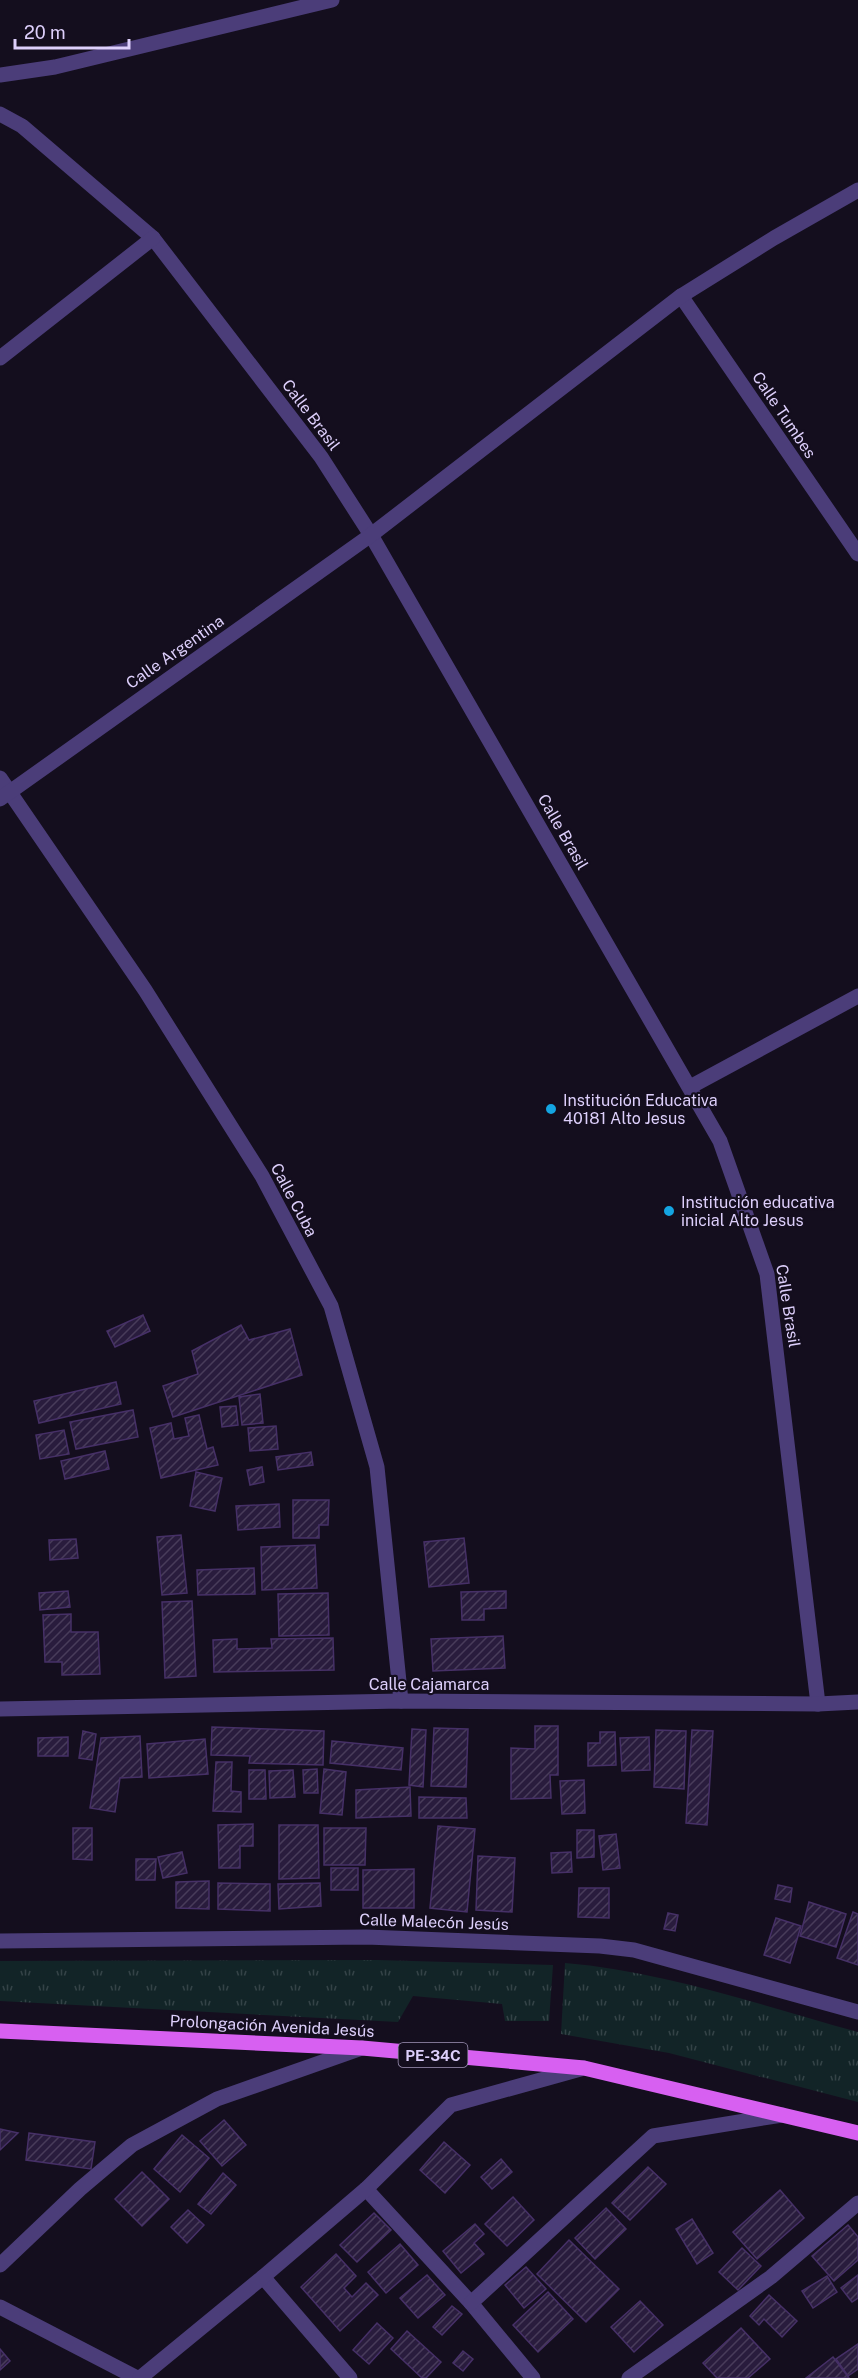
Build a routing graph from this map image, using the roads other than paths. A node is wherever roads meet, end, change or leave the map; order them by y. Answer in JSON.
{"nodes":[{"id":1,"x":332,"y":0,"type":"edge"},
{"id":2,"x":0,"y":75,"type":"edge"},
{"id":3,"x":0,"y":114,"type":"edge"},
{"id":4,"x":858,"y":190,"type":"edge"},
{"id":5,"x":153,"y":238,"type":"junction"},
{"id":6,"x":681,"y":296,"type":"junction"},
{"id":7,"x":0,"y":358,"type":"edge"},
{"id":8,"x":371,"y":535,"type":"junction"},
{"id":9,"x":858,"y":554,"type":"edge"},
{"id":10,"x":0,"y":778,"type":"edge"},
{"id":11,"x":5,"y":796,"type":"edge"},
{"id":12,"x":858,"y":996,"type":"edge"},
{"id":13,"x":690,"y":1087,"type":"junction"},
{"id":14,"x":401,"y":1701,"type":"junction"},
{"id":15,"x":858,"y":1702,"type":"edge"},
{"id":16,"x":818,"y":1704,"type":"junction"},
{"id":17,"x":0,"y":1709,"type":"edge"},
{"id":18,"x":0,"y":1941,"type":"edge"},
{"id":19,"x":858,"y":2012,"type":"edge"},
{"id":20,"x":0,"y":2031,"type":"edge"},
{"id":21,"x":362,"y":2048,"type":"junction"},
{"id":22,"x":584,"y":2068,"type":"junction"},
{"id":23,"x":782,"y":2115,"type":"junction"},
{"id":24,"x":858,"y":2133,"type":"edge"},
{"id":25,"x":366,"y":2189,"type":"junction"},
{"id":26,"x":858,"y":2204,"type":"edge"},
{"id":27,"x":0,"y":2265,"type":"edge"},
{"id":28,"x":263,"y":2277,"type":"junction"},
{"id":29,"x":471,"y":2303,"type":"junction"},
{"id":30,"x":0,"y":2307,"type":"edge"},
{"id":31,"x":138,"y":2378,"type":"edge"},
{"id":32,"x":350,"y":2378,"type":"edge"},
{"id":33,"x":533,"y":2378,"type":"edge"},
{"id":34,"x":629,"y":2378,"type":"edge"}],
"edges":[{"from":1,"to":2,"type":"street"},
{"from":3,"to":5,"type":"street","name":"Calle Brasil"},
{"from":4,"to":6,"type":"street","name":"Calle Argentina"},
{"from":5,"to":7,"type":"street"},
{"from":5,"to":8,"type":"street","name":"Calle Brasil"},
{"from":6,"to":8,"type":"street","name":"Calle Argentina"},
{"from":6,"to":9,"type":"street","name":"Calle Tumbes"},
{"from":8,"to":11,"type":"street","name":"Calle Argentina"},
{"from":8,"to":13,"type":"street","name":"Calle Brasil"},
{"from":10,"to":11,"type":"street","name":"Calle Cuba"},
{"from":11,"to":14,"type":"street","name":"Calle Cuba"},
{"from":12,"to":13,"type":"street"},
{"from":13,"to":16,"type":"street","name":"Calle Brasil"},
{"from":14,"to":16,"type":"street","name":"Calle Cajamarca"},
{"from":14,"to":17,"type":"street","name":"Calle Cajamarca"},
{"from":15,"to":16,"type":"street","name":"Calle Cajamarca"},
{"from":18,"to":19,"type":"street","name":"Calle Malecón Jesús"},
{"from":20,"to":21,"type":"main road","name":"Prolongación Avenida Jesús","number":"PE-34C"},
{"from":21,"to":22,"type":"main road","name":"Prolongación Avenida Jesús","number":"PE-34C"},
{"from":21,"to":27,"type":"street"},
{"from":22,"to":23,"type":"main road","name":"Prolongación Avenida Jesús","number":"PE-34C"},
{"from":22,"to":25,"type":"street"},
{"from":23,"to":24,"type":"main road","name":"Prolongación Avenida Jesús","number":"PE-34C"},
{"from":23,"to":29,"type":"street"},
{"from":25,"to":28,"type":"street"},
{"from":25,"to":29,"type":"street"},
{"from":26,"to":34,"type":"street"},
{"from":28,"to":31,"type":"street"},
{"from":28,"to":32,"type":"street"},
{"from":29,"to":33,"type":"street"},
{"from":30,"to":31,"type":"street"}]}
